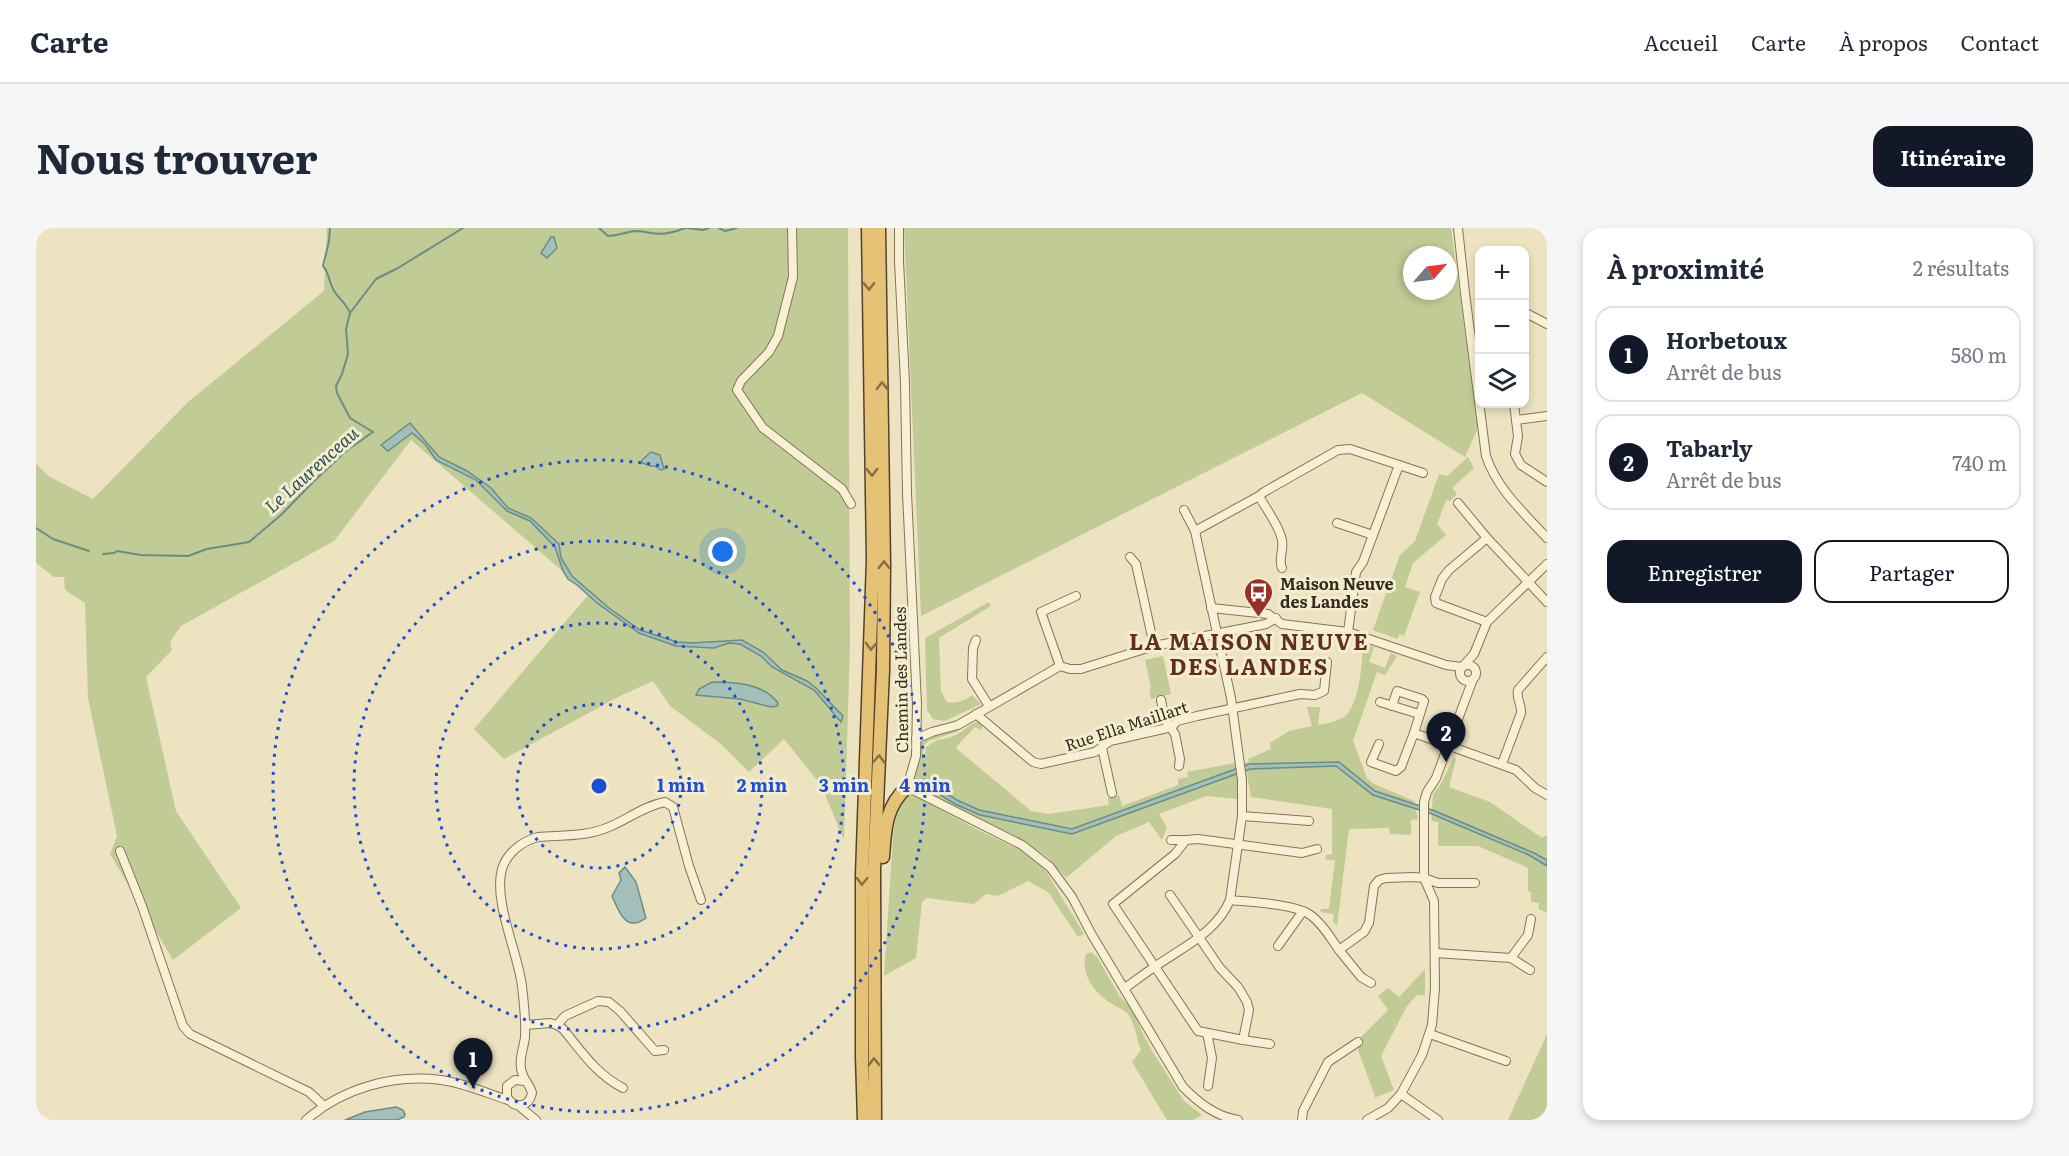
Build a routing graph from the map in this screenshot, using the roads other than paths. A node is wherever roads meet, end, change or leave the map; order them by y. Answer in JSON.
{"nodes":[{"id":1,"x":792,"y":228,"type":"edge"},
{"id":2,"x":868,"y":228,"type":"edge"},
{"id":3,"x":879,"y":228,"type":"edge"},
{"id":4,"x":899,"y":228,"type":"edge"},
{"id":5,"x":1458,"y":228,"type":"edge"},
{"id":6,"x":1529,"y":315,"type":"edge"},
{"id":7,"x":1547,"y":324,"type":"edge"},
{"id":8,"x":1514,"y":408,"type":"edge"},
{"id":9,"x":1547,"y":416,"type":"edge"},
{"id":10,"x":1516,"y":420,"type":"junction"},
{"id":11,"x":1399,"y":465,"type":"junction"},
{"id":12,"x":1423,"y":473,"type":"dead end"},
{"id":13,"x":1547,"y":482,"type":"edge"},
{"id":14,"x":1259,"y":496,"type":"junction"},
{"id":15,"x":1458,"y":503,"type":"dead end"},
{"id":16,"x":851,"y":504,"type":"dead end"},
{"id":17,"x":1184,"y":510,"type":"dead end"},
{"id":18,"x":1336,"y":523,"type":"dead end"},
{"id":19,"x":1195,"y":531,"type":"junction"},
{"id":20,"x":1373,"y":535,"type":"junction"},
{"id":21,"x":1487,"y":538,"type":"junction"},
{"id":22,"x":1547,"y":538,"type":"edge"},
{"id":23,"x":1130,"y":557,"type":"dead end"},
{"id":24,"x":1547,"y":564,"type":"edge"},
{"id":25,"x":1282,"y":568,"type":"dead end"},
{"id":26,"x":1527,"y":582,"type":"junction"},
{"id":27,"x":1076,"y":596,"type":"dead end"},
{"id":28,"x":1547,"y":602,"type":"edge"},
{"id":29,"x":1211,"y":608,"type":"junction"},
{"id":30,"x":1276,"y":618,"type":"junction"},
{"id":31,"x":1487,"y":622,"type":"junction"},
{"id":32,"x":1217,"y":632,"type":"junction"},
{"id":33,"x":1348,"y":632,"type":"junction"},
{"id":34,"x":976,"y":640,"type":"dead end"},
{"id":35,"x":1154,"y":646,"type":"junction"},
{"id":36,"x":1474,"y":654,"type":"junction"},
{"id":37,"x":1547,"y":657,"type":"edge"},
{"id":38,"x":1327,"y":662,"type":"dead end"},
{"id":39,"x":1446,"y":665,"type":"junction"},
{"id":40,"x":1060,"y":666,"type":"junction"},
{"id":41,"x":1463,"y":666,"type":"junction"},
{"id":42,"x":1475,"y":670,"type":"junction"},
{"id":43,"x":1461,"y":677,"type":"junction"},
{"id":44,"x":1473,"y":679,"type":"junction"},
{"id":45,"x":1466,"y":693,"type":"junction"},
{"id":46,"x":1161,"y":700,"type":"dead end"},
{"id":47,"x":1380,"y":702,"type":"dead end"},
{"id":48,"x":988,"y":706,"type":"junction"},
{"id":49,"x":1392,"y":706,"type":"junction"},
{"id":50,"x":1231,"y":709,"type":"junction"},
{"id":51,"x":976,"y":714,"type":"junction"},
{"id":52,"x":1419,"y":714,"type":"junction"},
{"id":53,"x":916,"y":727,"type":"junction"},
{"id":54,"x":1172,"y":727,"type":"junction"},
{"id":55,"x":932,"y":732,"type":"junction"},
{"id":56,"x":1414,"y":733,"type":"junction"},
{"id":57,"x":916,"y":740,"type":"junction"},
{"id":58,"x":1379,"y":744,"type":"dead end"},
{"id":59,"x":1447,"y":745,"type":"junction"},
{"id":60,"x":1102,"y":748,"type":"junction"},
{"id":61,"x":1502,"y":764,"type":"junction"},
{"id":62,"x":1179,"y":766,"type":"dead end"},
{"id":63,"x":907,"y":788,"type":"junction"},
{"id":64,"x":1112,"y":793,"type":"dead end"},
{"id":65,"x":1547,"y":795,"type":"edge"},
{"id":66,"x":1242,"y":816,"type":"junction"},
{"id":67,"x":1309,"y":821,"type":"dead end"},
{"id":68,"x":1171,"y":840,"type":"dead end"},
{"id":69,"x":1186,"y":840,"type":"junction"},
{"id":70,"x":1238,"y":844,"type":"junction"},
{"id":71,"x":1317,"y":849,"type":"dead end"},
{"id":72,"x":120,"y":851,"type":"dead end"},
{"id":73,"x":1424,"y":878,"type":"junction"},
{"id":74,"x":1475,"y":883,"type":"dead end"},
{"id":75,"x":1170,"y":895,"type":"dead end"},
{"id":76,"x":701,"y":900,"type":"dead end"},
{"id":77,"x":1230,"y":900,"type":"junction"},
{"id":78,"x":874,"y":902,"type":"junction"},
{"id":79,"x":1303,"y":911,"type":"junction"},
{"id":80,"x":1531,"y":919,"type":"dead end"},
{"id":81,"x":1199,"y":937,"type":"junction"},
{"id":82,"x":1278,"y":946,"type":"dead end"},
{"id":83,"x":1339,"y":950,"type":"junction"},
{"id":84,"x":1435,"y":953,"type":"junction"},
{"id":85,"x":1511,"y":958,"type":"junction"},
{"id":86,"x":1154,"y":967,"type":"junction"},
{"id":87,"x":1530,"y":970,"type":"dead end"},
{"id":88,"x":1371,"y":983,"type":"dead end"},
{"id":89,"x":1125,"y":988,"type":"junction"},
{"id":90,"x":557,"y":1025,"type":"junction"},
{"id":91,"x":526,"y":1026,"type":"junction"},
{"id":92,"x":1207,"y":1033,"type":"junction"},
{"id":93,"x":1430,"y":1034,"type":"junction"},
{"id":94,"x":1244,"y":1040,"type":"junction"},
{"id":95,"x":1358,"y":1042,"type":"dead end"},
{"id":96,"x":1269,"y":1044,"type":"dead end"},
{"id":97,"x":664,"y":1050,"type":"dead end"},
{"id":98,"x":520,"y":1061,"type":"junction"},
{"id":99,"x":1506,"y":1061,"type":"dead end"},
{"id":100,"x":525,"y":1081,"type":"junction"},
{"id":101,"x":508,"y":1085,"type":"junction"},
{"id":102,"x":1208,"y":1086,"type":"dead end"},
{"id":103,"x":623,"y":1088,"type":"dead end"},
{"id":104,"x":490,"y":1094,"type":"junction"},
{"id":105,"x":1401,"y":1094,"type":"junction"},
{"id":106,"x":508,"y":1100,"type":"junction"},
{"id":107,"x":530,"y":1100,"type":"junction"},
{"id":108,"x":324,"y":1106,"type":"junction"},
{"id":109,"x":519,"y":1106,"type":"junction"},
{"id":110,"x":306,"y":1120,"type":"edge"},
{"id":111,"x":864,"y":1120,"type":"edge"},
{"id":112,"x":875,"y":1120,"type":"edge"},
{"id":113,"x":1238,"y":1120,"type":"edge"},
{"id":114,"x":1302,"y":1120,"type":"edge"},
{"id":115,"x":1367,"y":1120,"type":"edge"},
{"id":116,"x":1438,"y":1120,"type":"edge"}],
"edges":[{"from":1,"to":16,"type":"street"},
{"from":2,"to":111,"type":"highway","one_way":true},
{"from":78,"to":3,"type":"highway","one_way":true},
{"from":4,"to":53,"type":"street","name":"Chemin des Landes"},
{"from":5,"to":22,"type":"street"},
{"from":6,"to":7,"type":"street"},
{"from":8,"to":10,"type":"street"},
{"from":9,"to":10,"type":"street"},
{"from":10,"to":13,"type":"street"},
{"from":11,"to":12,"type":"street"},
{"from":11,"to":14,"type":"street"},
{"from":11,"to":20,"type":"street"},
{"from":14,"to":19,"type":"street"},
{"from":14,"to":25,"type":"street"},
{"from":15,"to":21,"type":"street"},
{"from":17,"to":19,"type":"street"},
{"from":18,"to":20,"type":"street"},
{"from":19,"to":29,"type":"street"},
{"from":20,"to":33,"type":"street"},
{"from":21,"to":26,"type":"street"},
{"from":21,"to":31,"type":"street"},
{"from":23,"to":35,"type":"street"},
{"from":24,"to":26,"type":"street"},
{"from":26,"to":28,"type":"street"},
{"from":26,"to":31,"type":"street"},
{"from":27,"to":40,"type":"street"},
{"from":29,"to":30,"type":"street"},
{"from":29,"to":32,"type":"street"},
{"from":30,"to":32,"type":"street"},
{"from":30,"to":33,"type":"street"},
{"from":31,"to":36,"type":"street"},
{"from":32,"to":35,"type":"street"},
{"from":32,"to":50,"type":"street"},
{"from":33,"to":39,"type":"street"},
{"from":34,"to":48,"type":"street"},
{"from":35,"to":40,"type":"street"},
{"from":36,"to":41,"type":"street"},
{"from":36,"to":42,"type":"street"},
{"from":37,"to":61,"type":"street"},
{"from":38,"to":50,"type":"street","name":"Rue Ella Maillart"},
{"from":39,"to":41,"type":"street"},
{"from":39,"to":43,"type":"street"},
{"from":40,"to":48,"type":"street"},
{"from":41,"to":42,"type":"street"},
{"from":41,"to":43,"type":"street"},
{"from":42,"to":44,"type":"street"},
{"from":43,"to":44,"type":"street"},
{"from":43,"to":45,"type":"street"},
{"from":44,"to":45,"type":"street"},
{"from":45,"to":59,"type":"street"},
{"from":46,"to":54,"type":"street"},
{"from":47,"to":49,"type":"street"},
{"from":48,"to":51,"type":"street"},
{"from":49,"to":52,"type":"street"},
{"from":49,"to":52,"type":"street"},
{"from":50,"to":54,"type":"street","name":"Rue Ella Maillart"},
{"from":50,"to":66,"type":"street"},
{"from":51,"to":55,"type":"street"},
{"from":51,"to":60,"type":"street","name":"Rue Ella Maillart"},
{"from":52,"to":56,"type":"street"},
{"from":53,"to":55,"type":"street"},
{"from":53,"to":57,"type":"street","name":"Chemin des Landes"},
{"from":54,"to":60,"type":"street","name":"Rue Ella Maillart"},
{"from":54,"to":62,"type":"street"},
{"from":55,"to":57,"type":"street"},
{"from":56,"to":58,"type":"street"},
{"from":56,"to":59,"type":"street"},
{"from":57,"to":63,"type":"street","name":"Chemin des Landes"},
{"from":59,"to":61,"type":"street"},
{"from":59,"to":73,"type":"street"},
{"from":60,"to":64,"type":"street"},
{"from":61,"to":65,"type":"street"},
{"from":63,"to":78,"type":"highway"},
{"from":63,"to":89,"type":"street"},
{"from":66,"to":67,"type":"street"},
{"from":66,"to":70,"type":"street"},
{"from":68,"to":69,"type":"street"},
{"from":69,"to":70,"type":"street"},
{"from":69,"to":86,"type":"street"},
{"from":70,"to":71,"type":"street"},
{"from":70,"to":77,"type":"street"},
{"from":72,"to":108,"type":"street"},
{"from":73,"to":74,"type":"street"},
{"from":73,"to":83,"type":"street"},
{"from":73,"to":84,"type":"street"},
{"from":75,"to":81,"type":"street"},
{"from":76,"to":91,"type":"street"},
{"from":77,"to":79,"type":"street"},
{"from":77,"to":81,"type":"street"},
{"from":112,"to":78,"type":"highway","one_way":true},
{"from":79,"to":82,"type":"street"},
{"from":79,"to":83,"type":"street"},
{"from":80,"to":85,"type":"street"},
{"from":81,"to":86,"type":"street"},
{"from":81,"to":94,"type":"street"},
{"from":83,"to":88,"type":"street"},
{"from":84,"to":85,"type":"street"},
{"from":84,"to":93,"type":"street"},
{"from":85,"to":87,"type":"street"},
{"from":86,"to":89,"type":"street"},
{"from":86,"to":92,"type":"street"},
{"from":89,"to":113,"type":"street"},
{"from":90,"to":91,"type":"street"},
{"from":90,"to":97,"type":"street"},
{"from":90,"to":103,"type":"street"},
{"from":91,"to":98,"type":"street"},
{"from":92,"to":94,"type":"street"},
{"from":92,"to":102,"type":"street"},
{"from":93,"to":99,"type":"street"},
{"from":93,"to":105,"type":"street"},
{"from":94,"to":96,"type":"street"},
{"from":95,"to":114,"type":"street"},
{"from":98,"to":100,"type":"street"},
{"from":98,"to":101,"type":"street"},
{"from":100,"to":101,"type":"street"},
{"from":100,"to":107,"type":"street"},
{"from":101,"to":104,"type":"street"},
{"from":101,"to":106,"type":"street"},
{"from":104,"to":106,"type":"street"},
{"from":104,"to":108,"type":"street"},
{"from":105,"to":115,"type":"street"},
{"from":105,"to":116,"type":"street"},
{"from":106,"to":109,"type":"street"},
{"from":107,"to":109,"type":"street"},
{"from":107,"to":109,"type":"street"},
{"from":108,"to":110,"type":"street"}]}
